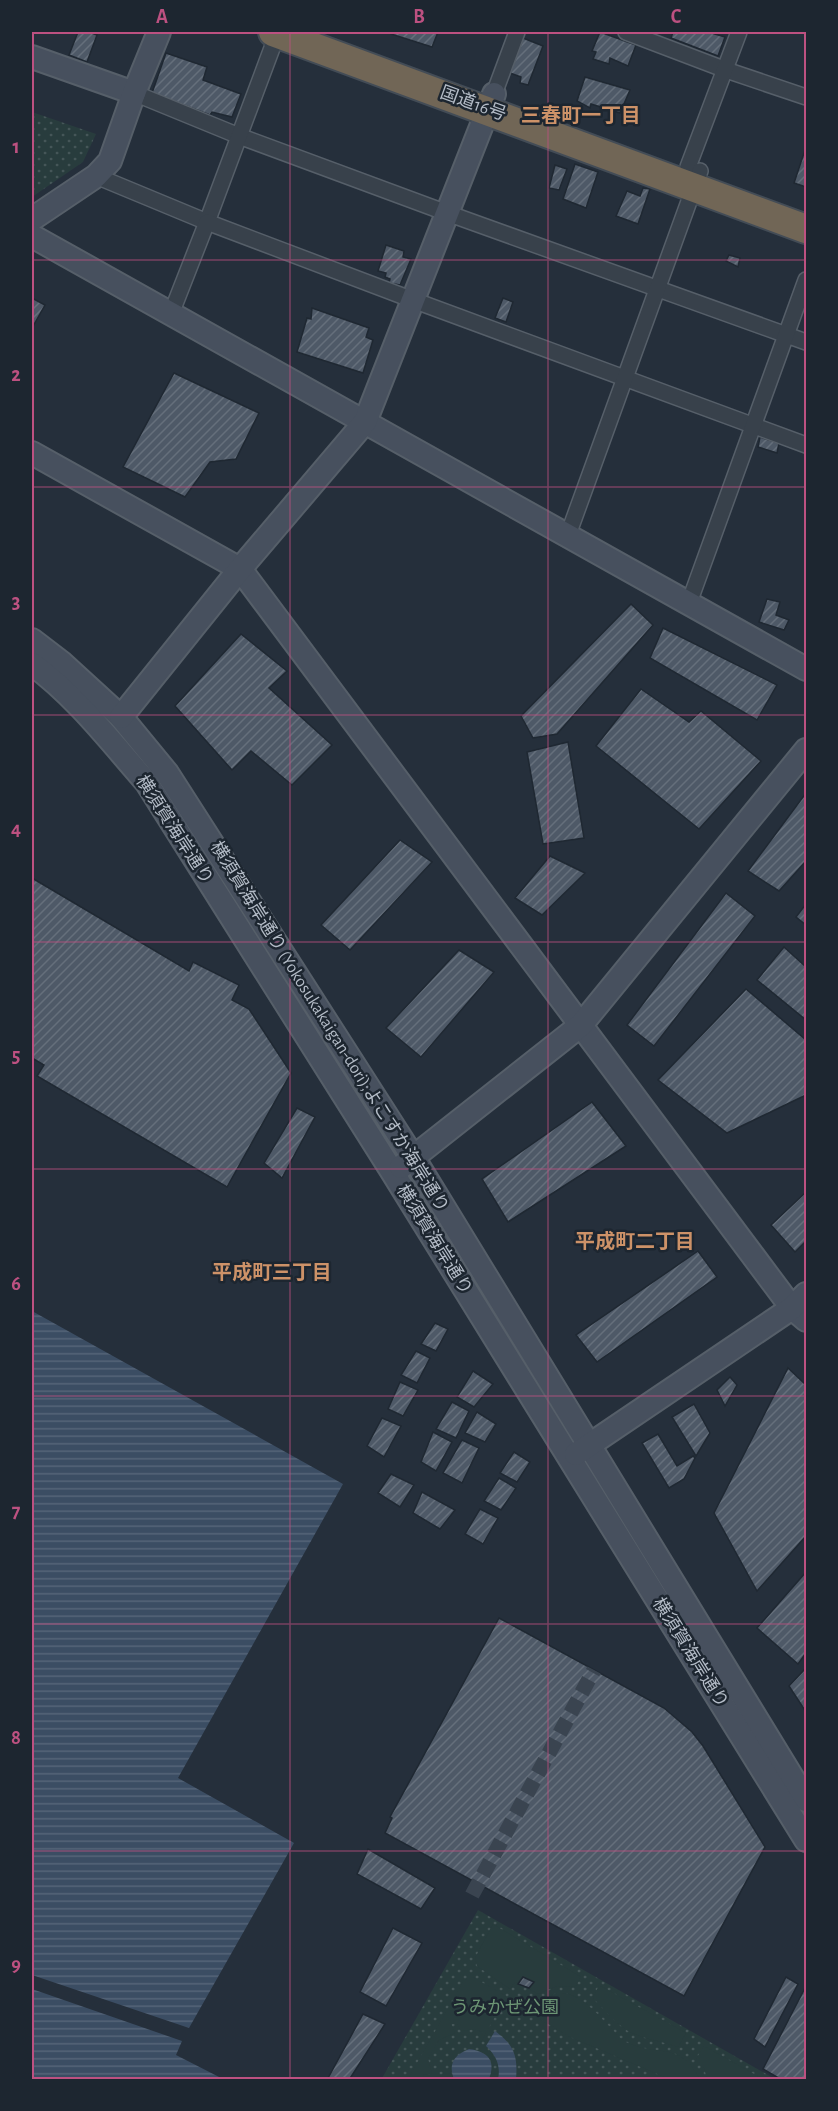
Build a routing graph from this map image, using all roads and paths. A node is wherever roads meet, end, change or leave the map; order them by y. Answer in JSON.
{"nodes":[{"id":1,"x":159,"y":32,"type":"edge"},
{"id":2,"x":276,"y":32,"type":"edge"},
{"id":3,"x":329,"y":32,"type":"edge"},
{"id":4,"x":517,"y":32,"type":"edge"},
{"id":5,"x":626,"y":32,"type":"edge"},
{"id":6,"x":739,"y":32,"type":"edge"},
{"id":7,"x":32,"y":57,"type":"edge"},
{"id":8,"x":726,"y":70,"type":"junction"},
{"id":9,"x":134,"y":93,"type":"junction"},
{"id":10,"x":807,"y":97,"type":"edge"},
{"id":11,"x":490,"y":102,"type":"junction"},
{"id":12,"x":239,"y":136,"type":"junction"},
{"id":13,"x":694,"y":175,"type":"junction"},
{"id":14,"x":96,"y":176,"type":"junction"},
{"id":15,"x":807,"y":211,"type":"edge"},
{"id":16,"x":447,"y":213,"type":"junction"},
{"id":17,"x":32,"y":219,"type":"edge"},
{"id":18,"x":207,"y":222,"type":"junction"},
{"id":19,"x":807,"y":228,"type":"edge"},
{"id":20,"x":32,"y":236,"type":"edge"},
{"id":21,"x":807,"y":280,"type":"edge"},
{"id":22,"x":657,"y":290,"type":"junction"},
{"id":23,"x":413,"y":300,"type":"junction"},
{"id":24,"x":171,"y":314,"type":"junction"},
{"id":25,"x":786,"y":335,"type":"junction"},
{"id":26,"x":807,"y":342,"type":"edge"},
{"id":27,"x":626,"y":376,"type":"junction"},
{"id":28,"x":365,"y":422,"type":"junction"},
{"id":29,"x":754,"y":424,"type":"junction"},
{"id":30,"x":807,"y":444,"type":"edge"},
{"id":31,"x":32,"y":453,"type":"edge"},
{"id":32,"x":568,"y":535,"type":"junction"},
{"id":33,"x":240,"y":569,"type":"junction"},
{"id":34,"x":688,"y":603,"type":"junction"},
{"id":35,"x":32,"y":640,"type":"edge"},
{"id":36,"x":32,"y":664,"type":"edge"},
{"id":37,"x":807,"y":669,"type":"edge"},
{"id":38,"x":121,"y":717,"type":"junction"},
{"id":39,"x":807,"y":750,"type":"edge"},
{"id":40,"x":581,"y":1025,"type":"junction"},
{"id":41,"x":413,"y":1157,"type":"junction"},
{"id":42,"x":393,"y":1173,"type":"junction"},
{"id":43,"x":802,"y":1307,"type":"edge"},
{"id":44,"x":588,"y":1445,"type":"junction"},
{"id":45,"x":569,"y":1460,"type":"junction"},
{"id":46,"x":807,"y":1800,"type":"edge"},
{"id":47,"x":807,"y":1840,"type":"edge"}],
"edges":[{"from":1,"to":9,"type":"street"},
{"from":2,"to":11,"type":"highway","name":"国道16号"},
{"from":2,"to":12,"type":"street"},
{"from":3,"to":11,"type":"highway","name":"国道16号"},
{"from":4,"to":11,"type":"street"},
{"from":5,"to":8,"type":"street"},
{"from":6,"to":8,"type":"street"},
{"from":7,"to":9,"type":"street"},
{"from":8,"to":10,"type":"street"},
{"from":8,"to":13,"type":"street"},
{"from":9,"to":12,"type":"street"},
{"from":9,"to":14,"type":"street"},
{"from":11,"to":13,"type":"highway","name":"国道16号"},
{"from":11,"to":16,"type":"street"},
{"from":12,"to":16,"type":"street"},
{"from":12,"to":18,"type":"street"},
{"from":13,"to":15,"type":"highway","name":"国道16号"},
{"from":13,"to":19,"type":"highway","name":"国道16号"},
{"from":13,"to":22,"type":"street"},
{"from":14,"to":17,"type":"street"},
{"from":14,"to":18,"type":"street"},
{"from":16,"to":22,"type":"street"},
{"from":16,"to":23,"type":"street"},
{"from":18,"to":23,"type":"street"},
{"from":18,"to":24,"type":"street"},
{"from":20,"to":24,"type":"street"},
{"from":21,"to":25,"type":"street"},
{"from":22,"to":25,"type":"street"},
{"from":22,"to":27,"type":"street"},
{"from":23,"to":27,"type":"street"},
{"from":23,"to":28,"type":"street"},
{"from":24,"to":28,"type":"street"},
{"from":25,"to":26,"type":"street"},
{"from":25,"to":29,"type":"street"},
{"from":27,"to":29,"type":"street"},
{"from":27,"to":32,"type":"street"},
{"from":28,"to":32,"type":"street"},
{"from":28,"to":33,"type":"street"},
{"from":29,"to":30,"type":"street"},
{"from":29,"to":34,"type":"street"},
{"from":31,"to":33,"type":"street"},
{"from":32,"to":34,"type":"street"},
{"from":33,"to":38,"type":"street"},
{"from":33,"to":40,"type":"street"},
{"from":34,"to":37,"type":"street"},
{"from":35,"to":38,"type":"street","name":"横須賀海岸通り (Yokosukakaigan-dori);よこすか海岸通り"},
{"from":36,"to":42,"type":"street","name":"横須賀海岸通り"},
{"from":38,"to":41,"type":"street","name":"横須賀海岸通り (Yokosukakaigan-dori);よこすか海岸通り"},
{"from":39,"to":40,"type":"street"},
{"from":40,"to":41,"type":"street"},
{"from":40,"to":43,"type":"street"},
{"from":41,"to":42,"type":"street"},
{"from":41,"to":44,"type":"street","name":"横須賀海岸通り (Yokosukakaigan-dori);よこすか海岸通り"},
{"from":42,"to":45,"type":"street","name":"横須賀海岸通り"},
{"from":43,"to":44,"type":"street"},
{"from":44,"to":45,"type":"street"},
{"from":44,"to":46,"type":"street","name":"横須賀海岸通り (Yokosukakaigan-dori);よこすか海岸通り"},
{"from":45,"to":47,"type":"street","name":"横須賀海岸通り"}]}
